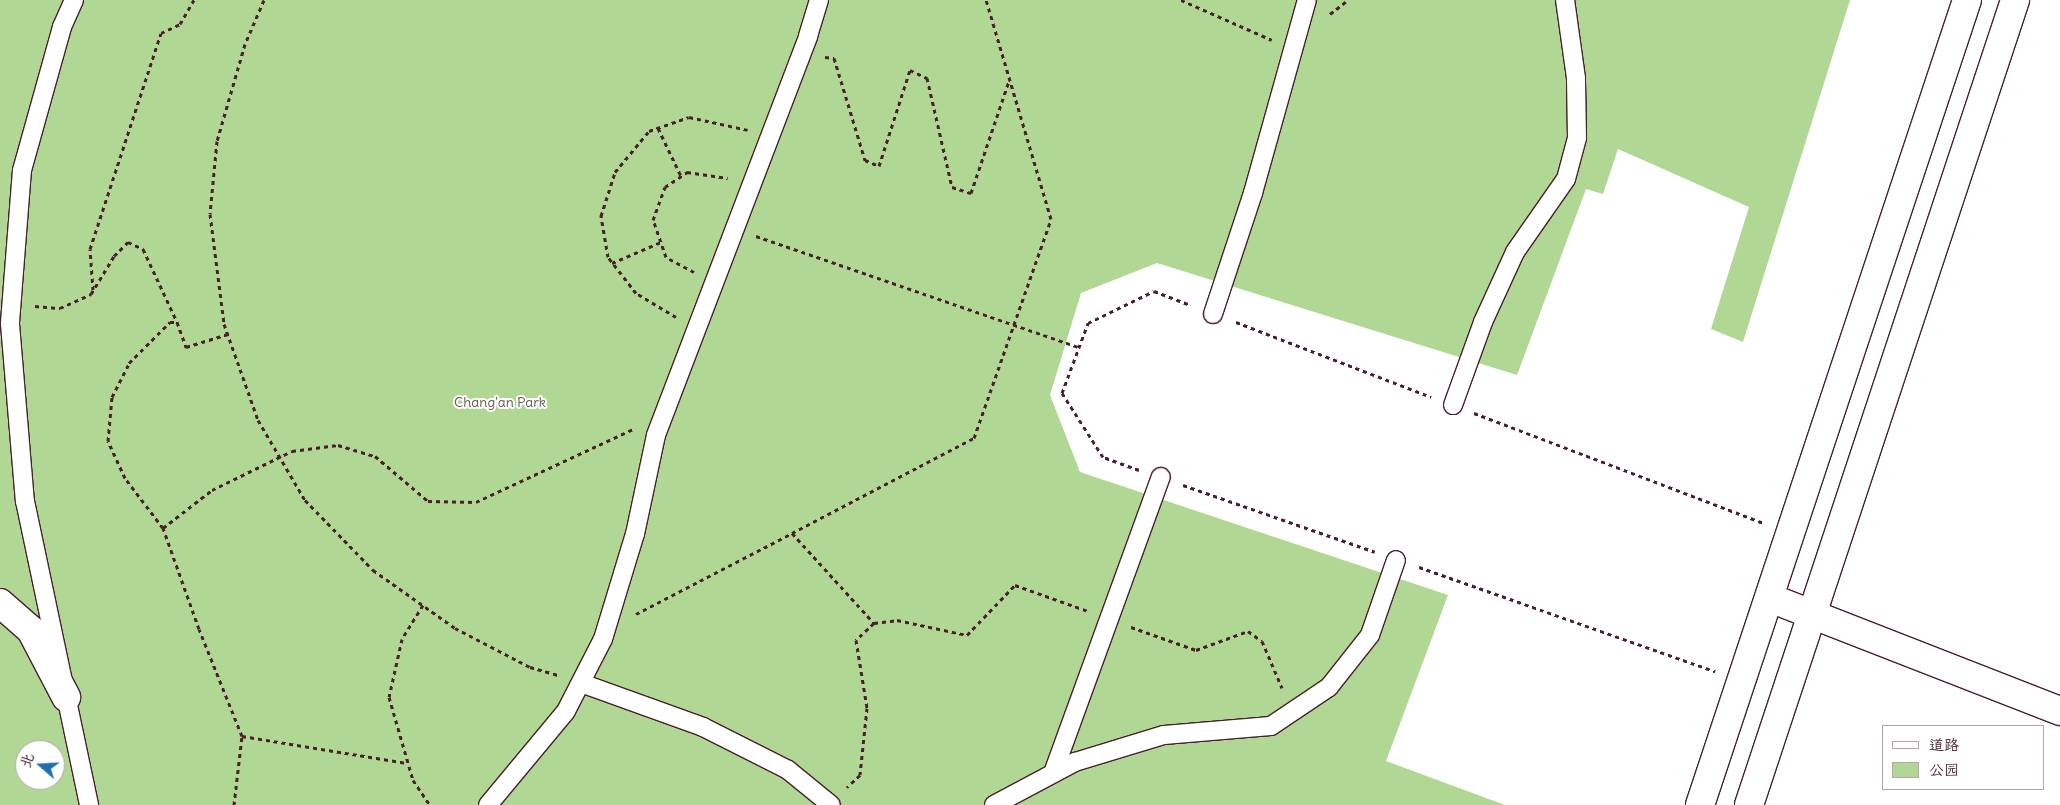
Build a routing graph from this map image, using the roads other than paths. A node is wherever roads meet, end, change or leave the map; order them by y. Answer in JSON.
{"nodes":[{"id":1,"x":74,"y":0,"type":"edge"},
{"id":2,"x":819,"y":0,"type":"edge"},
{"id":3,"x":1307,"y":0,"type":"edge"},
{"id":4,"x":1565,"y":0,"type":"edge"},
{"id":5,"x":1967,"y":0,"type":"edge"},
{"id":6,"x":2015,"y":0,"type":"edge"},
{"id":7,"x":1213,"y":314,"type":"road end"},
{"id":8,"x":1453,"y":405,"type":"road end"},
{"id":9,"x":1162,"y":478,"type":"road end"},
{"id":10,"x":1396,"y":560,"type":"road end"},
{"id":11,"x":1770,"y":598,"type":"junction"},
{"id":12,"x":0,"y":603,"type":"edge"},
{"id":13,"x":1813,"y":612,"type":"junction"},
{"id":14,"x":581,"y":683,"type":"junction"},
{"id":15,"x":66,"y":697,"type":"junction"},
{"id":16,"x":2060,"y":711,"type":"edge"},
{"id":17,"x":1053,"y":774,"type":"junction"},
{"id":18,"x":830,"y":804,"type":"edge"},
{"id":19,"x":89,"y":805,"type":"edge"},
{"id":20,"x":488,"y":805,"type":"edge"},
{"id":21,"x":994,"y":805,"type":"edge"},
{"id":22,"x":1700,"y":805,"type":"edge"},
{"id":23,"x":1749,"y":805,"type":"edge"}],
"edges":[{"from":1,"to":15,"type":"lane"},
{"from":2,"to":14,"type":"lane"},
{"from":3,"to":7,"type":"lane"},
{"from":4,"to":8,"type":"lane"},
{"from":5,"to":11,"type":"main road"},
{"from":6,"to":13,"type":"main road"},
{"from":9,"to":17,"type":"lane"},
{"from":10,"to":17,"type":"lane"},
{"from":11,"to":13,"type":"main road"},
{"from":11,"to":22,"type":"main road"},
{"from":12,"to":15,"type":"main road"},
{"from":13,"to":16,"type":"main road"},
{"from":13,"to":23,"type":"main road"},
{"from":14,"to":18,"type":"lane"},
{"from":14,"to":20,"type":"lane"},
{"from":15,"to":19,"type":"lane"},
{"from":17,"to":21,"type":"lane"}]}
